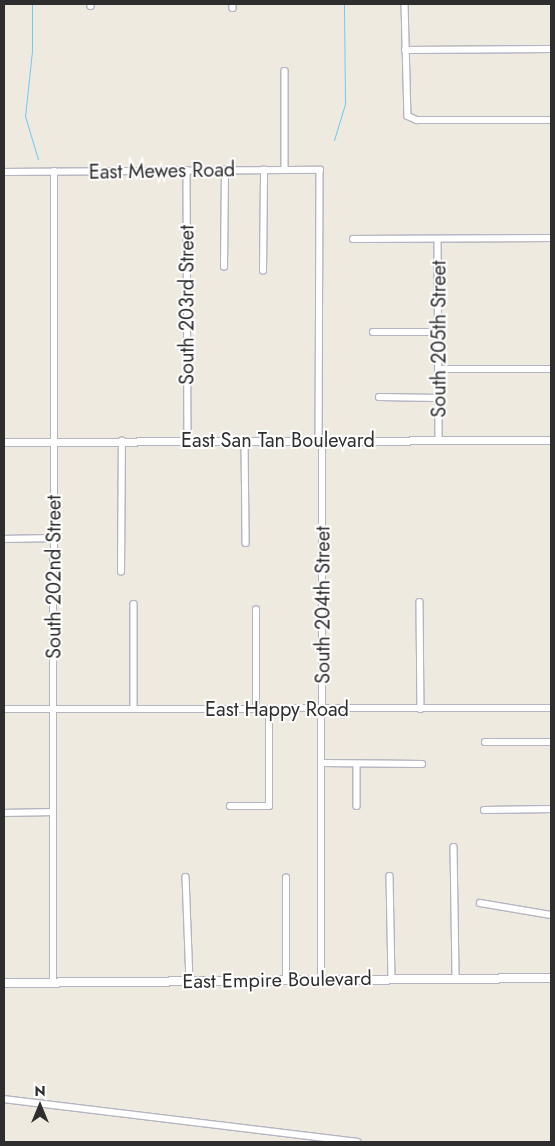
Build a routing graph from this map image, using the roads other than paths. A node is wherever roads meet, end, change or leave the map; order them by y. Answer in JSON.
{"nodes":[{"id":1,"x":405,"y":4,"type":"edge"},
{"id":2,"x":551,"y":49,"type":"edge"},
{"id":3,"x":405,"y":50,"type":"junction"},
{"id":4,"x":285,"y":72,"type":"dead end"},
{"id":5,"x":551,"y":120,"type":"edge"},
{"id":6,"x":187,"y":170,"type":"junction"},
{"id":7,"x":225,"y":170,"type":"junction"},
{"id":8,"x":264,"y":170,"type":"junction"},
{"id":9,"x":285,"y":170,"type":"junction"},
{"id":10,"x":320,"y":170,"type":"joint"},
{"id":11,"x":4,"y":172,"type":"edge"},
{"id":12,"x":54,"y":172,"type":"junction"},
{"id":13,"x":551,"y":238,"type":"edge"},
{"id":14,"x":353,"y":239,"type":"dead end"},
{"id":15,"x":438,"y":239,"type":"junction"},
{"id":16,"x":224,"y":267,"type":"dead end"},
{"id":17,"x":263,"y":271,"type":"dead end"},
{"id":18,"x":372,"y":332,"type":"dead end"},
{"id":19,"x":439,"y":332,"type":"junction"},
{"id":20,"x":439,"y":369,"type":"junction"},
{"id":21,"x":551,"y":369,"type":"edge"},
{"id":22,"x":379,"y":397,"type":"dead end"},
{"id":23,"x":438,"y":398,"type":"junction"},
{"id":24,"x":439,"y":439,"type":"junction"},
{"id":25,"x":245,"y":440,"type":"junction"},
{"id":26,"x":321,"y":440,"type":"junction"},
{"id":27,"x":551,"y":440,"type":"edge"},
{"id":28,"x":55,"y":441,"type":"junction"},
{"id":29,"x":122,"y":441,"type":"junction"},
{"id":30,"x":188,"y":441,"type":"junction"},
{"id":31,"x":4,"y":442,"type":"edge"},
{"id":32,"x":53,"y":538,"type":"junction"},
{"id":33,"x":4,"y":539,"type":"edge"},
{"id":34,"x":246,"y":543,"type":"dead end"},
{"id":35,"x":121,"y":572,"type":"dead end"},
{"id":36,"x":420,"y":602,"type":"dead end"},
{"id":37,"x":134,"y":604,"type":"dead end"},
{"id":38,"x":256,"y":610,"type":"dead end"},
{"id":39,"x":53,"y":708,"type":"junction"},
{"id":40,"x":134,"y":708,"type":"junction"},
{"id":41,"x":551,"y":708,"type":"edge"},
{"id":42,"x":4,"y":709,"type":"edge"},
{"id":43,"x":256,"y":709,"type":"junction"},
{"id":44,"x":269,"y":709,"type":"junction"},
{"id":45,"x":323,"y":709,"type":"junction"},
{"id":46,"x":421,"y":709,"type":"junction"},
{"id":47,"x":485,"y":742,"type":"dead end"},
{"id":48,"x":551,"y":742,"type":"edge"},
{"id":49,"x":324,"y":764,"type":"junction"},
{"id":50,"x":356,"y":764,"type":"junction"},
{"id":51,"x":422,"y":764,"type":"dead end"},
{"id":52,"x":230,"y":806,"type":"dead end"},
{"id":53,"x":357,"y":806,"type":"dead end"},
{"id":54,"x":551,"y":809,"type":"edge"},
{"id":55,"x":484,"y":810,"type":"dead end"},
{"id":56,"x":53,"y":812,"type":"junction"},
{"id":57,"x":4,"y":813,"type":"edge"},
{"id":58,"x":454,"y":847,"type":"dead end"},
{"id":59,"x":390,"y":876,"type":"dead end"},
{"id":60,"x":186,"y":877,"type":"dead end"},
{"id":61,"x":286,"y":878,"type":"dead end"},
{"id":62,"x":480,"y":903,"type":"dead end"},
{"id":63,"x":551,"y":914,"type":"edge"},
{"id":64,"x":456,"y":978,"type":"junction"},
{"id":65,"x":551,"y":978,"type":"edge"},
{"id":66,"x":392,"y":979,"type":"junction"},
{"id":67,"x":286,"y":980,"type":"junction"},
{"id":68,"x":321,"y":980,"type":"junction"},
{"id":69,"x":190,"y":981,"type":"junction"},
{"id":70,"x":4,"y":983,"type":"edge"},
{"id":71,"x":53,"y":983,"type":"junction"},
{"id":72,"x":4,"y":1099,"type":"edge"},
{"id":73,"x":336,"y":1141,"type":"edge"},
{"id":74,"x":357,"y":1142,"type":"edge"}],
"edges":[{"from":1,"to":3,"type":"street"},
{"from":2,"to":3,"type":"street"},
{"from":3,"to":5,"type":"street"},
{"from":4,"to":9,"type":"street"},
{"from":6,"to":7,"type":"street","name":"East Mewes Road"},
{"from":6,"to":12,"type":"street","name":"East Mewes Road"},
{"from":6,"to":30,"type":"street","name":"South 203rd Street"},
{"from":7,"to":8,"type":"street","name":"East Mewes Road"},
{"from":7,"to":16,"type":"street"},
{"from":8,"to":9,"type":"street","name":"East Mewes Road"},
{"from":8,"to":17,"type":"street"},
{"from":9,"to":10,"type":"street","name":"East Mewes Road"},
{"from":10,"to":26,"type":"street","name":"South 204th Street"},
{"from":11,"to":12,"type":"street","name":"East Mewes Road"},
{"from":12,"to":28,"type":"street","name":"South 202nd Street"},
{"from":13,"to":15,"type":"street"},
{"from":14,"to":15,"type":"street"},
{"from":15,"to":19,"type":"street","name":"South 205th Street"},
{"from":18,"to":19,"type":"street"},
{"from":19,"to":20,"type":"street","name":"South 205th Street"},
{"from":20,"to":21,"type":"street"},
{"from":20,"to":23,"type":"street","name":"South 205th Street"},
{"from":22,"to":23,"type":"street"},
{"from":23,"to":24,"type":"street","name":"South 205th Street"},
{"from":24,"to":26,"type":"street","name":"East San Tan Boulevard"},
{"from":24,"to":27,"type":"street","name":"East San Tan Boulevard"},
{"from":25,"to":26,"type":"street","name":"East San Tan Boulevard"},
{"from":25,"to":30,"type":"street","name":"East San Tan Boulevard"},
{"from":25,"to":34,"type":"street"},
{"from":26,"to":45,"type":"street","name":"South 204th Street"},
{"from":28,"to":29,"type":"street","name":"East San Tan Boulevard"},
{"from":28,"to":31,"type":"street","name":"East San Tan Boulevard"},
{"from":28,"to":32,"type":"street","name":"South 202nd Street"},
{"from":29,"to":30,"type":"street","name":"East San Tan Boulevard"},
{"from":29,"to":35,"type":"street"},
{"from":32,"to":33,"type":"street"},
{"from":32,"to":39,"type":"street","name":"South 202nd Street"},
{"from":36,"to":46,"type":"street"},
{"from":37,"to":40,"type":"street"},
{"from":38,"to":43,"type":"street"},
{"from":39,"to":40,"type":"street","name":"East Happy Road"},
{"from":39,"to":42,"type":"street","name":"East Happy Road"},
{"from":39,"to":56,"type":"street","name":"South 202nd Street"},
{"from":40,"to":43,"type":"street","name":"East Happy Road"},
{"from":41,"to":46,"type":"street","name":"East Happy Road"},
{"from":43,"to":44,"type":"street","name":"East Happy Road"},
{"from":44,"to":45,"type":"street","name":"East Happy Road"},
{"from":44,"to":52,"type":"street"},
{"from":45,"to":46,"type":"street","name":"East Happy Road"},
{"from":45,"to":49,"type":"street","name":"South 204th Street"},
{"from":47,"to":48,"type":"street"},
{"from":49,"to":50,"type":"street"},
{"from":49,"to":68,"type":"street","name":"South 204th Street"},
{"from":50,"to":51,"type":"street"},
{"from":50,"to":53,"type":"street"},
{"from":54,"to":55,"type":"street"},
{"from":56,"to":57,"type":"street"},
{"from":56,"to":71,"type":"street","name":"South 202nd Street"},
{"from":58,"to":64,"type":"street"},
{"from":59,"to":66,"type":"street"},
{"from":60,"to":69,"type":"street"},
{"from":61,"to":67,"type":"street"},
{"from":62,"to":63,"type":"street"},
{"from":64,"to":65,"type":"main road","name":"East Empire Boulevard"},
{"from":64,"to":66,"type":"main road","name":"East Empire Boulevard"},
{"from":66,"to":68,"type":"main road","name":"East Empire Boulevard"},
{"from":67,"to":68,"type":"main road","name":"East Empire Boulevard"},
{"from":67,"to":69,"type":"main road","name":"East Empire Boulevard"},
{"from":69,"to":71,"type":"main road","name":"East Empire Boulevard"},
{"from":70,"to":71,"type":"main road","name":"East Empire Boulevard"},
{"from":72,"to":73,"type":"street"},
{"from":73,"to":74,"type":"street"}]}
